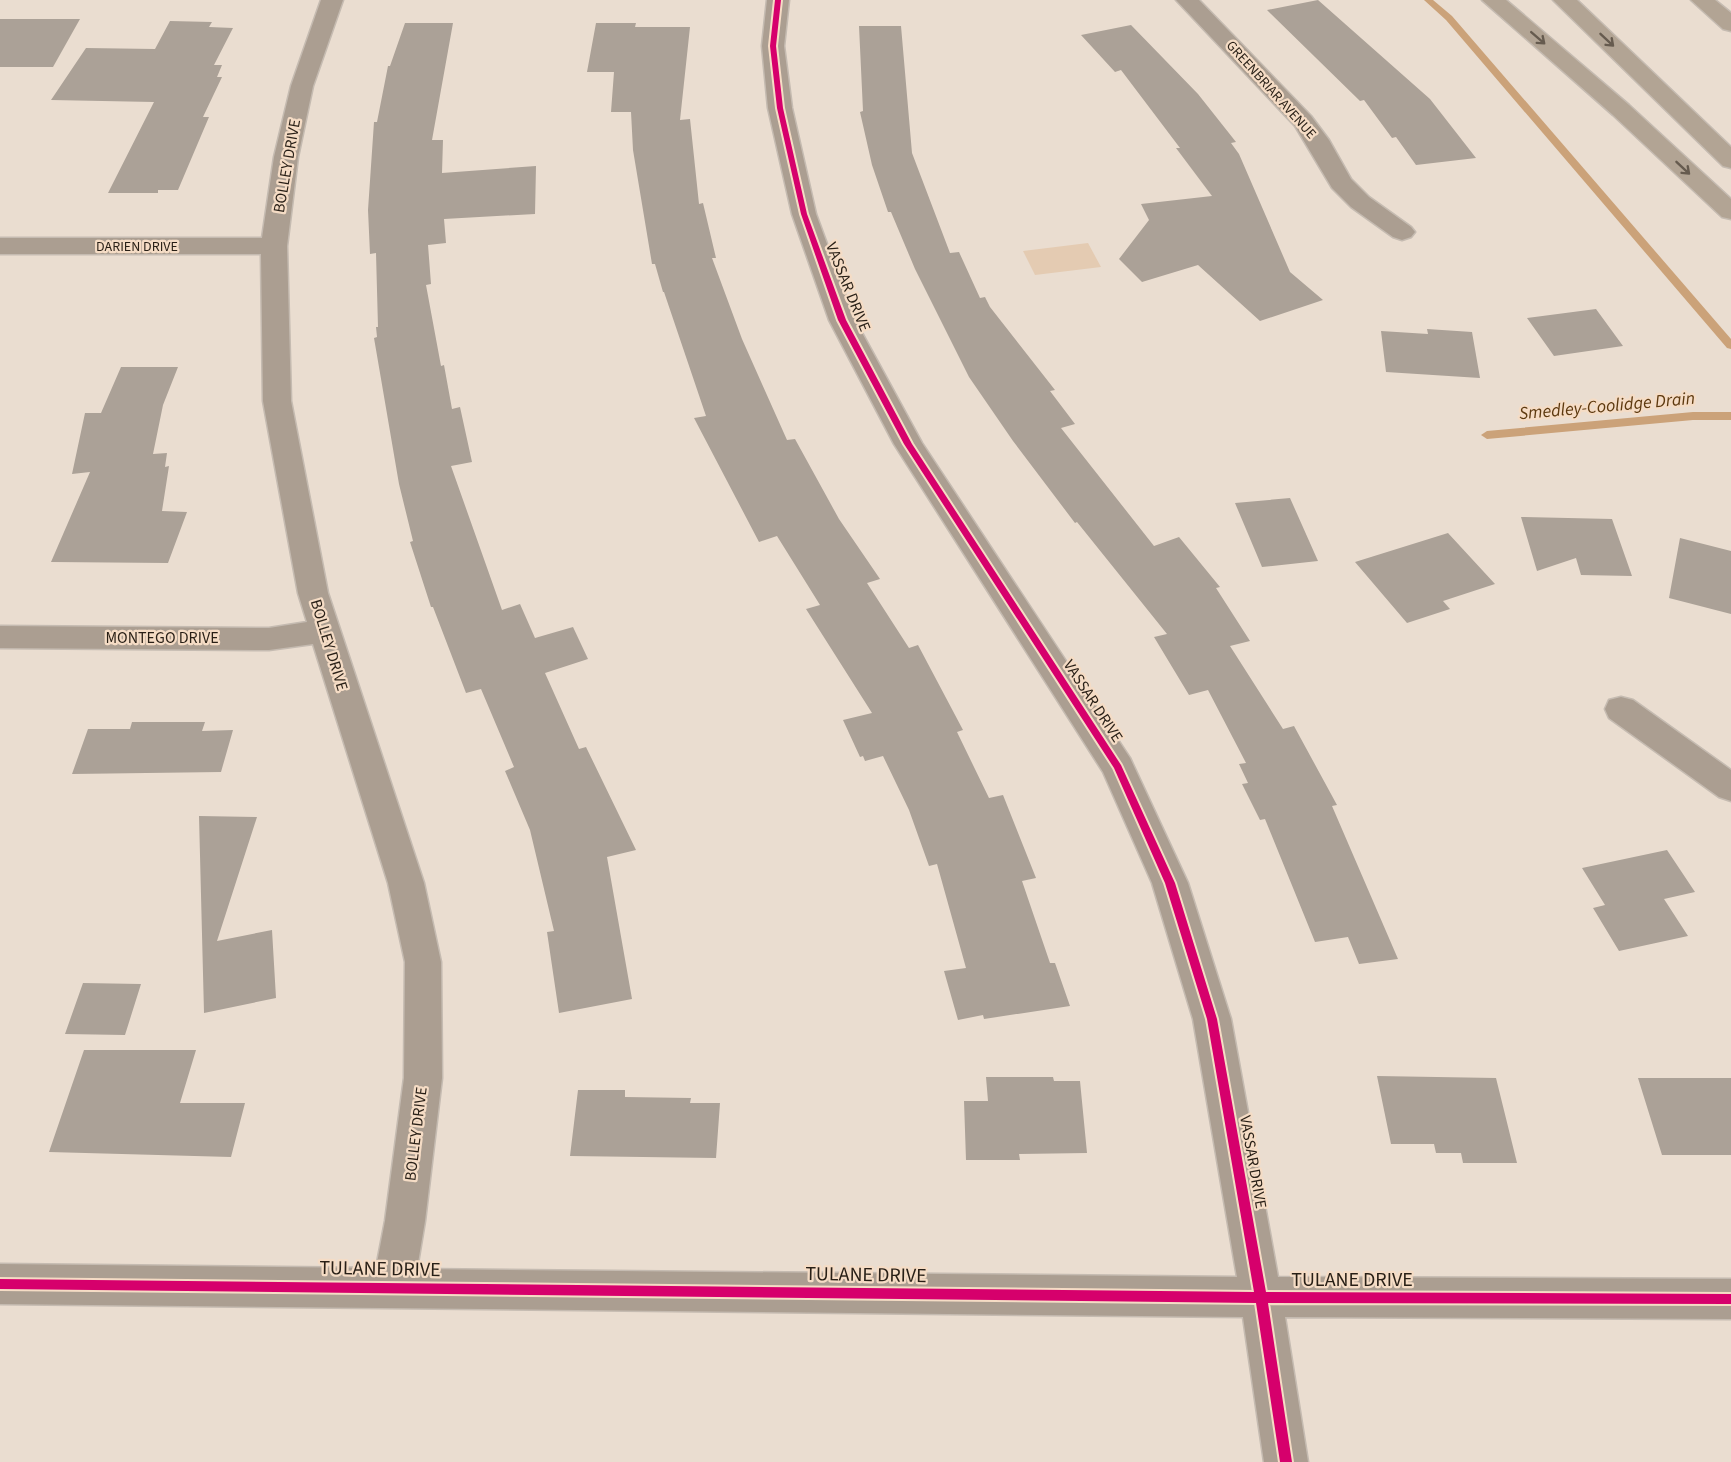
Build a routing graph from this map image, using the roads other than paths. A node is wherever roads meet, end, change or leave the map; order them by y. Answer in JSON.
{"nodes":[{"id":1,"x":332,"y":0,"type":"edge"},
{"id":2,"x":778,"y":0,"type":"edge"},
{"id":3,"x":1187,"y":0,"type":"edge"},
{"id":4,"x":1493,"y":0,"type":"edge"},
{"id":5,"x":1564,"y":0,"type":"edge"},
{"id":6,"x":1702,"y":0,"type":"edge"},
{"id":7,"x":1731,"y":24,"type":"edge"},
{"id":8,"x":1731,"y":161,"type":"edge"},
{"id":9,"x":1731,"y":212,"type":"edge"},
{"id":10,"x":1402,"y":232,"type":"dead end"},
{"id":11,"x":0,"y":246,"type":"edge"},
{"id":12,"x":274,"y":246,"type":"junction"},
{"id":13,"x":323,"y":631,"type":"junction"},
{"id":14,"x":0,"y":637,"type":"edge"},
{"id":15,"x":1621,"y":709,"type":"dead end"},
{"id":16,"x":1731,"y":788,"type":"edge"},
{"id":17,"x":0,"y":1284,"type":"edge"},
{"id":18,"x":393,"y":1287,"type":"junction"},
{"id":19,"x":1261,"y":1297,"type":"junction"},
{"id":20,"x":1731,"y":1299,"type":"edge"},
{"id":21,"x":1286,"y":1462,"type":"edge"}],
"edges":[{"from":1,"to":12,"type":"street","name":"BOLLEY DRIVE"},
{"from":2,"to":19,"type":"street","name":"VASSAR DRIVE"},
{"from":3,"to":10,"type":"street","name":"GREENBRIAR AVENUE"},
{"from":4,"to":9,"type":"highway","one_way":true},
{"from":5,"to":8,"type":"highway","one_way":true},
{"from":6,"to":7,"type":"highway"},
{"from":11,"to":12,"type":"street","name":"DARIEN DRIVE"},
{"from":12,"to":13,"type":"street","name":"BOLLEY DRIVE"},
{"from":13,"to":14,"type":"street","name":"MONTEGO DRIVE"},
{"from":13,"to":18,"type":"street","name":"BOLLEY DRIVE"},
{"from":15,"to":16,"type":"street"},
{"from":17,"to":18,"type":"street","name":"TULANE DRIVE"},
{"from":18,"to":19,"type":"street","name":"TULANE DRIVE"},
{"from":19,"to":20,"type":"street","name":"TULANE DRIVE"},
{"from":19,"to":21,"type":"street","name":"VASSAR DRIVE"}]}
